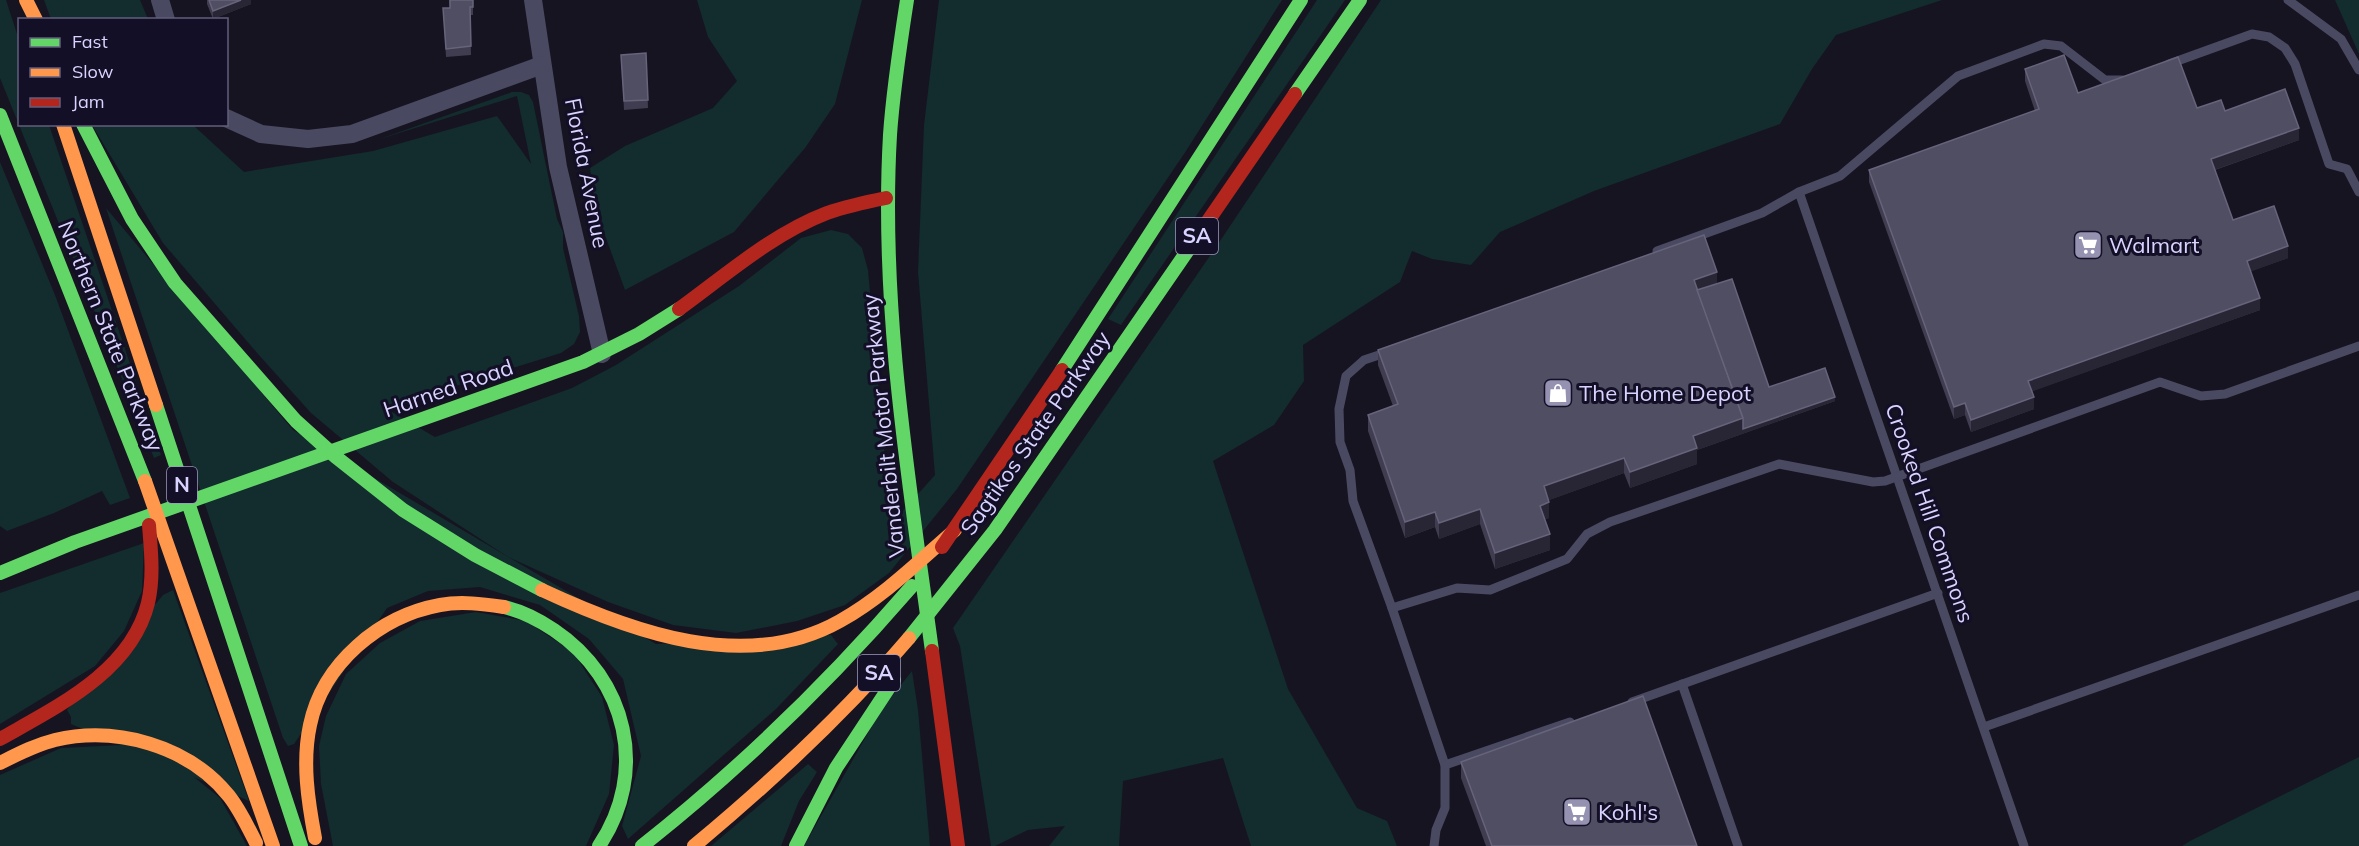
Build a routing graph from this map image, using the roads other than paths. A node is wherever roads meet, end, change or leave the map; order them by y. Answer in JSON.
{"nodes":[{"id":1,"x":20,"y":0,"type":"edge"},
{"id":2,"x":27,"y":0,"type":"edge"},
{"id":3,"x":160,"y":0,"type":"edge"},
{"id":4,"x":533,"y":0,"type":"edge"},
{"id":5,"x":907,"y":0,"type":"edge"},
{"id":6,"x":1301,"y":0,"type":"edge"},
{"id":7,"x":1360,"y":0,"type":"edge"},
{"id":8,"x":2288,"y":0,"type":"edge"},
{"id":9,"x":26,"y":18,"type":"edge"},
{"id":10,"x":35,"y":18,"type":"edge"},
{"id":11,"x":165,"y":18,"type":"edge"},
{"id":12,"x":542,"y":65,"type":"junction"},
{"id":13,"x":2164,"y":65,"type":"edge"},
{"id":14,"x":2359,"y":70,"type":"edge"},
{"id":15,"x":2132,"y":77,"type":"edge"},
{"id":16,"x":0,"y":115,"type":"edge"},
{"id":17,"x":228,"y":119,"type":"edge"},
{"id":18,"x":64,"y":126,"type":"edge"},
{"id":19,"x":84,"y":126,"type":"edge"},
{"id":20,"x":1799,"y":192,"type":"junction"},
{"id":21,"x":2359,"y":192,"type":"edge"},
{"id":22,"x":886,"y":198,"type":"junction"},
{"id":23,"x":1643,"y":257,"type":"edge"},
{"id":24,"x":2359,"y":346,"type":"edge"},
{"id":25,"x":1398,"y":348,"type":"edge"},
{"id":26,"x":602,"y":354,"type":"junction"},
{"id":27,"x":137,"y":459,"type":"junction"},
{"id":28,"x":1034,"y":473,"type":"junction"},
{"id":29,"x":1897,"y":477,"type":"junction"},
{"id":30,"x":955,"y":530,"type":"junction"},
{"id":31,"x":991,"y":558,"type":"dead end"},
{"id":32,"x":0,"y":573,"type":"edge"},
{"id":33,"x":1938,"y":593,"type":"junction"},
{"id":34,"x":2359,"y":595,"type":"edge"},
{"id":35,"x":1392,"y":608,"type":"junction"},
{"id":36,"x":941,"y":622,"type":"dead end"},
{"id":37,"x":921,"y":647,"type":"dead end"},
{"id":38,"x":902,"y":670,"type":"dead end"},
{"id":39,"x":1682,"y":684,"type":"junction"},
{"id":40,"x":1622,"y":705,"type":"edge"},
{"id":41,"x":1576,"y":720,"type":"edge"},
{"id":42,"x":1984,"y":727,"type":"junction"},
{"id":43,"x":0,"y":738,"type":"edge"},
{"id":44,"x":0,"y":763,"type":"edge"},
{"id":45,"x":1445,"y":765,"type":"junction"},
{"id":46,"x":258,"y":846,"type":"edge"},
{"id":47,"x":273,"y":846,"type":"edge"},
{"id":48,"x":301,"y":846,"type":"edge"},
{"id":49,"x":316,"y":846,"type":"edge"},
{"id":50,"x":599,"y":846,"type":"edge"},
{"id":51,"x":642,"y":846,"type":"edge"},
{"id":52,"x":694,"y":846,"type":"edge"},
{"id":53,"x":796,"y":846,"type":"edge"},
{"id":54,"x":958,"y":846,"type":"edge"},
{"id":55,"x":1434,"y":846,"type":"edge"},
{"id":56,"x":1738,"y":846,"type":"edge"},
{"id":57,"x":2024,"y":846,"type":"edge"}],
"edges":[{"from":1,"to":9,"type":"main road"},
{"from":2,"to":10,"type":"main road"},
{"from":3,"to":11,"type":"street"},
{"from":4,"to":12,"type":"street","name":"Florida Avenue"},
{"from":5,"to":22,"type":"main road","name":"Vanderbilt Motor Parkway"},
{"from":6,"to":30,"type":"main road","name":"Sagtikos State Parkway","number":"SA"},
{"from":7,"to":28,"type":"main road","name":"Sagtikos State Parkway","number":"SA"},
{"from":8,"to":14,"type":"lane"},
{"from":12,"to":17,"type":"street"},
{"from":12,"to":26,"type":"street","name":"Florida Avenue"},
{"from":13,"to":21,"type":"lane"},
{"from":15,"to":20,"type":"lane"},
{"from":16,"to":27,"type":"main road","name":"Northern State Parkway","number":"N"},
{"from":18,"to":48,"type":"main road","name":"Northern State Parkway","number":"N"},
{"from":19,"to":30,"type":"main road"},
{"from":20,"to":23,"type":"lane"},
{"from":20,"to":29,"type":"lane","name":"Crooked Hill Commons"},
{"from":22,"to":26,"type":"main road","name":"Harned Road"},
{"from":22,"to":54,"type":"main road","name":"Vanderbilt Motor Parkway"},
{"from":24,"to":29,"type":"lane"},
{"from":25,"to":35,"type":"lane"},
{"from":26,"to":32,"type":"main road","name":"Harned Road"},
{"from":27,"to":43,"type":"main road"},
{"from":27,"to":47,"type":"main road","name":"Northern State Parkway","number":"N"},
{"from":28,"to":31,"type":"main road"},
{"from":28,"to":52,"type":"main road","name":"Sagtikos State Parkway","number":"SA"},
{"from":29,"to":33,"type":"lane","name":"Crooked Hill Commons"},
{"from":29,"to":35,"type":"lane"},
{"from":30,"to":51,"type":"main road","name":"Sagtikos State Parkway","number":"SA"},
{"from":33,"to":39,"type":"lane"},
{"from":33,"to":42,"type":"lane","name":"Crooked Hill Commons"},
{"from":34,"to":42,"type":"lane"},
{"from":35,"to":45,"type":"lane"},
{"from":36,"to":37,"type":"main road"},
{"from":38,"to":53,"type":"main road"},
{"from":39,"to":40,"type":"lane"},
{"from":39,"to":56,"type":"lane"},
{"from":41,"to":45,"type":"lane"},
{"from":42,"to":57,"type":"lane","name":"Crooked Hill Commons"},
{"from":44,"to":46,"type":"main road"},
{"from":45,"to":55,"type":"lane"},
{"from":49,"to":50,"type":"main road"}]}
